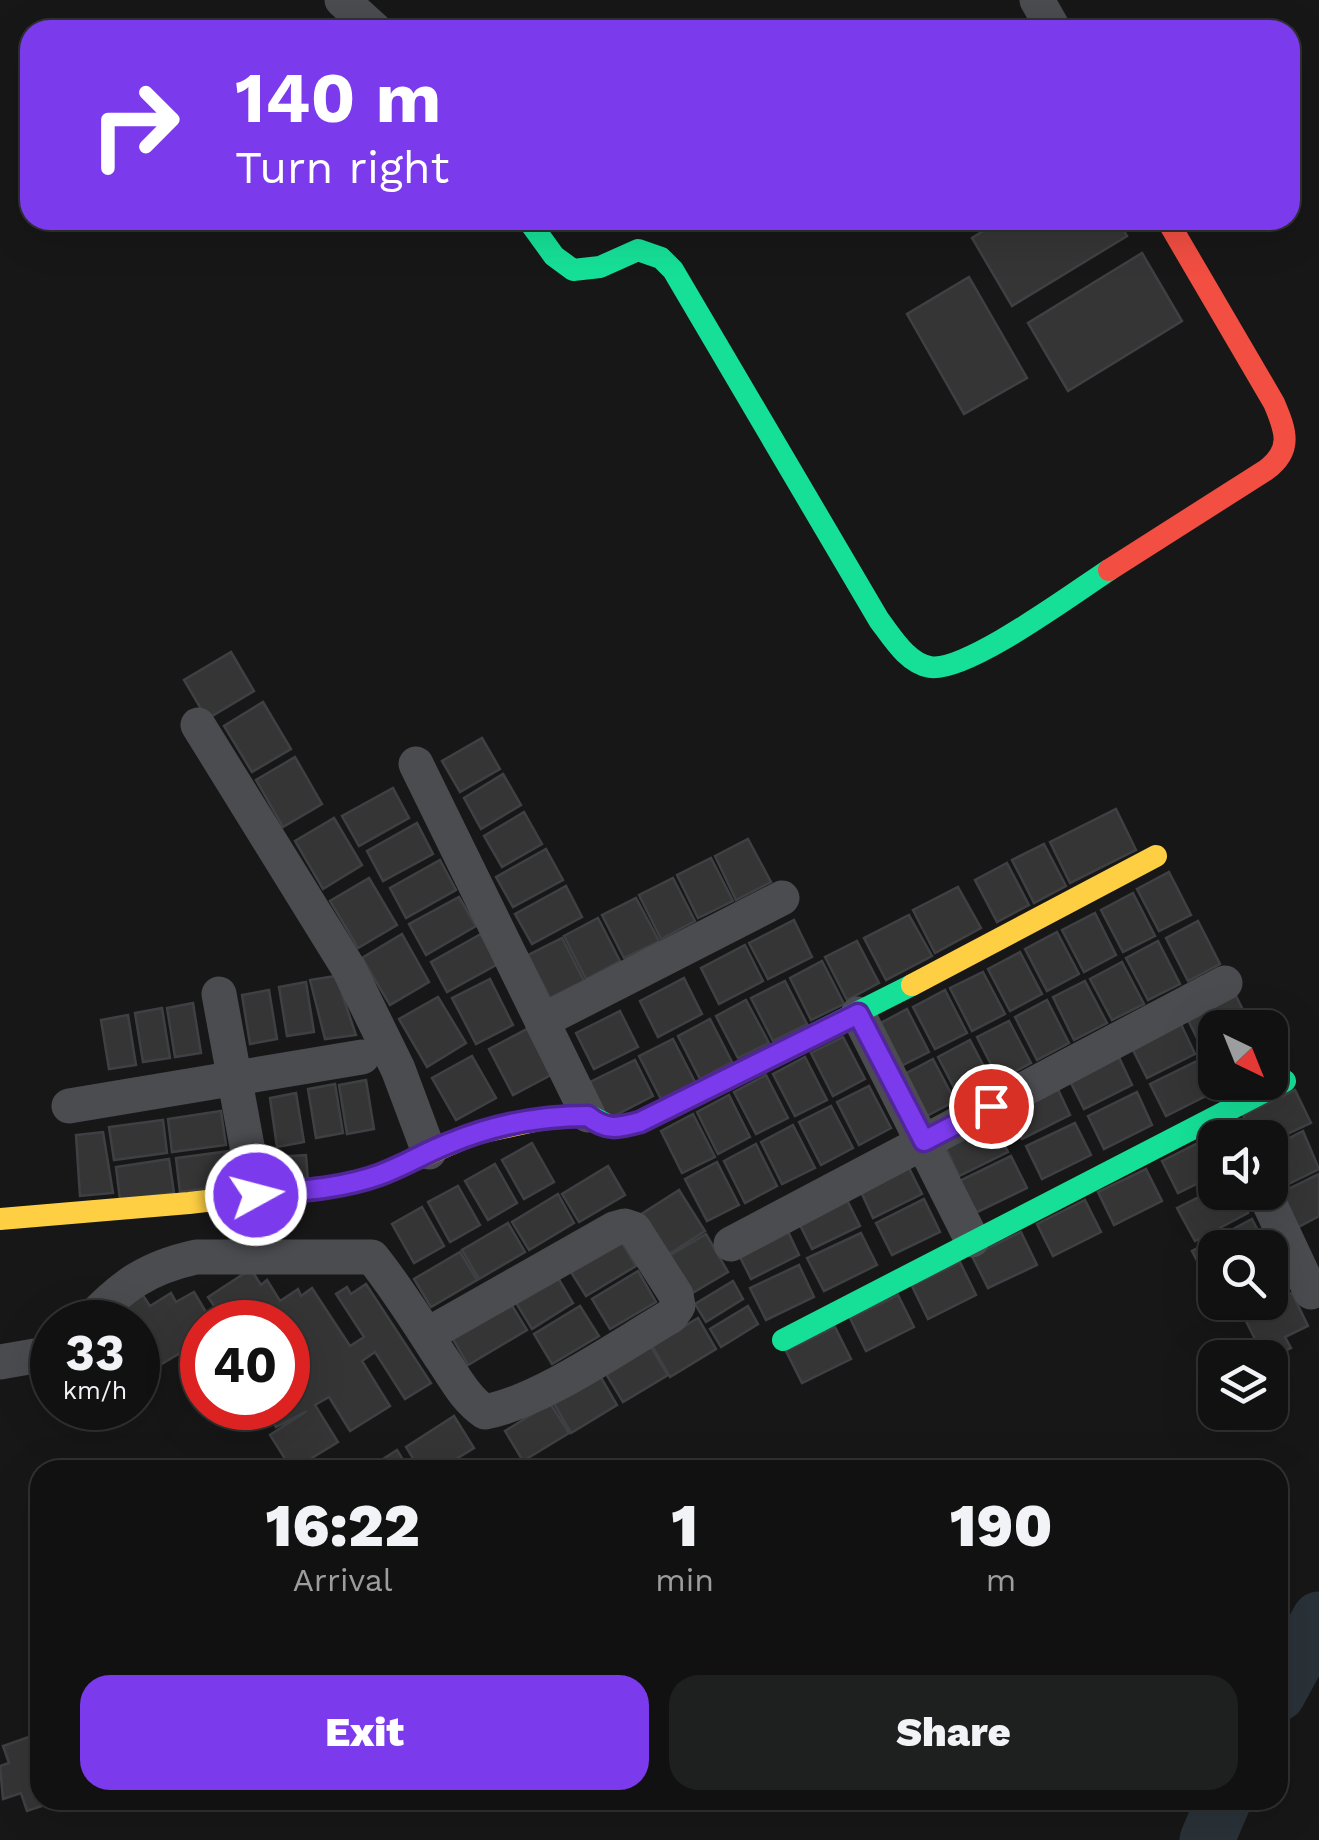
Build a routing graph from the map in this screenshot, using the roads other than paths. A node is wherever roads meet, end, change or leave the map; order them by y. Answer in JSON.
{"nodes":[{"id":1,"x":342,"y":0,"type":"edge"},
{"id":2,"x":364,"y":20,"type":"edge"},
{"id":3,"x":535,"y":230,"type":"edge"},
{"id":4,"x":1173,"y":230,"type":"edge"},
{"id":5,"x":198,"y":726,"type":"dead end"},
{"id":6,"x":416,"y":764,"type":"dead end"},
{"id":7,"x":1156,"y":856,"type":"dead end"},
{"id":8,"x":782,"y":898,"type":"dead end"},
{"id":9,"x":1225,"y":983,"type":"dead end"},
{"id":10,"x":218,"y":994,"type":"dead end"},
{"id":11,"x":858,"y":1014,"type":"junction"},
{"id":12,"x":542,"y":1022,"type":"junction"},
{"id":13,"x":362,"y":1057,"type":"dead end"},
{"id":14,"x":234,"y":1078,"type":"junction"},
{"id":15,"x":1262,"y":1100,"type":"edge"},
{"id":16,"x":69,"y":1106,"type":"dead end"},
{"id":17,"x":588,"y":1116,"type":"junction"},
{"id":18,"x":1238,"y":1120,"type":"edge"},
{"id":19,"x":1198,"y":1140,"type":"edge"},
{"id":20,"x":924,"y":1141,"type":"junction"},
{"id":21,"x":430,"y":1152,"type":"junction"},
{"id":22,"x":256,"y":1195,"type":"junction"},
{"id":23,"x":1272,"y":1210,"type":"edge"},
{"id":24,"x":0,"y":1219,"type":"edge"},
{"id":25,"x":972,"y":1240,"type":"junction"},
{"id":26,"x":731,"y":1244,"type":"dead end"},
{"id":27,"x":1311,"y":1292,"type":"dead end"},
{"id":28,"x":108,"y":1300,"type":"edge"},
{"id":29,"x":426,"y":1335,"type":"junction"},
{"id":30,"x":783,"y":1340,"type":"dead end"},
{"id":31,"x":30,"y":1357,"type":"edge"},
{"id":32,"x":0,"y":1362,"type":"edge"}],
"edges":[{"from":1,"to":2,"type":"street"},
{"from":3,"to":4,"type":"street"},
{"from":5,"to":21,"type":"street"},
{"from":6,"to":12,"type":"street"},
{"from":7,"to":11,"type":"street"},
{"from":8,"to":12,"type":"street"},
{"from":9,"to":20,"type":"street"},
{"from":10,"to":14,"type":"street"},
{"from":11,"to":17,"type":"street"},
{"from":11,"to":20,"type":"street"},
{"from":12,"to":17,"type":"street"},
{"from":13,"to":14,"type":"street"},
{"from":14,"to":16,"type":"street"},
{"from":14,"to":22,"type":"street"},
{"from":15,"to":18,"type":"street"},
{"from":17,"to":21,"type":"street"},
{"from":19,"to":25,"type":"street"},
{"from":20,"to":25,"type":"street"},
{"from":20,"to":26,"type":"street"},
{"from":21,"to":22,"type":"street"},
{"from":22,"to":24,"type":"street"},
{"from":23,"to":27,"type":"street"},
{"from":25,"to":30,"type":"street"},
{"from":28,"to":29,"type":"street"},
{"from":29,"to":29,"type":"street"},
{"from":31,"to":32,"type":"street"}]}
